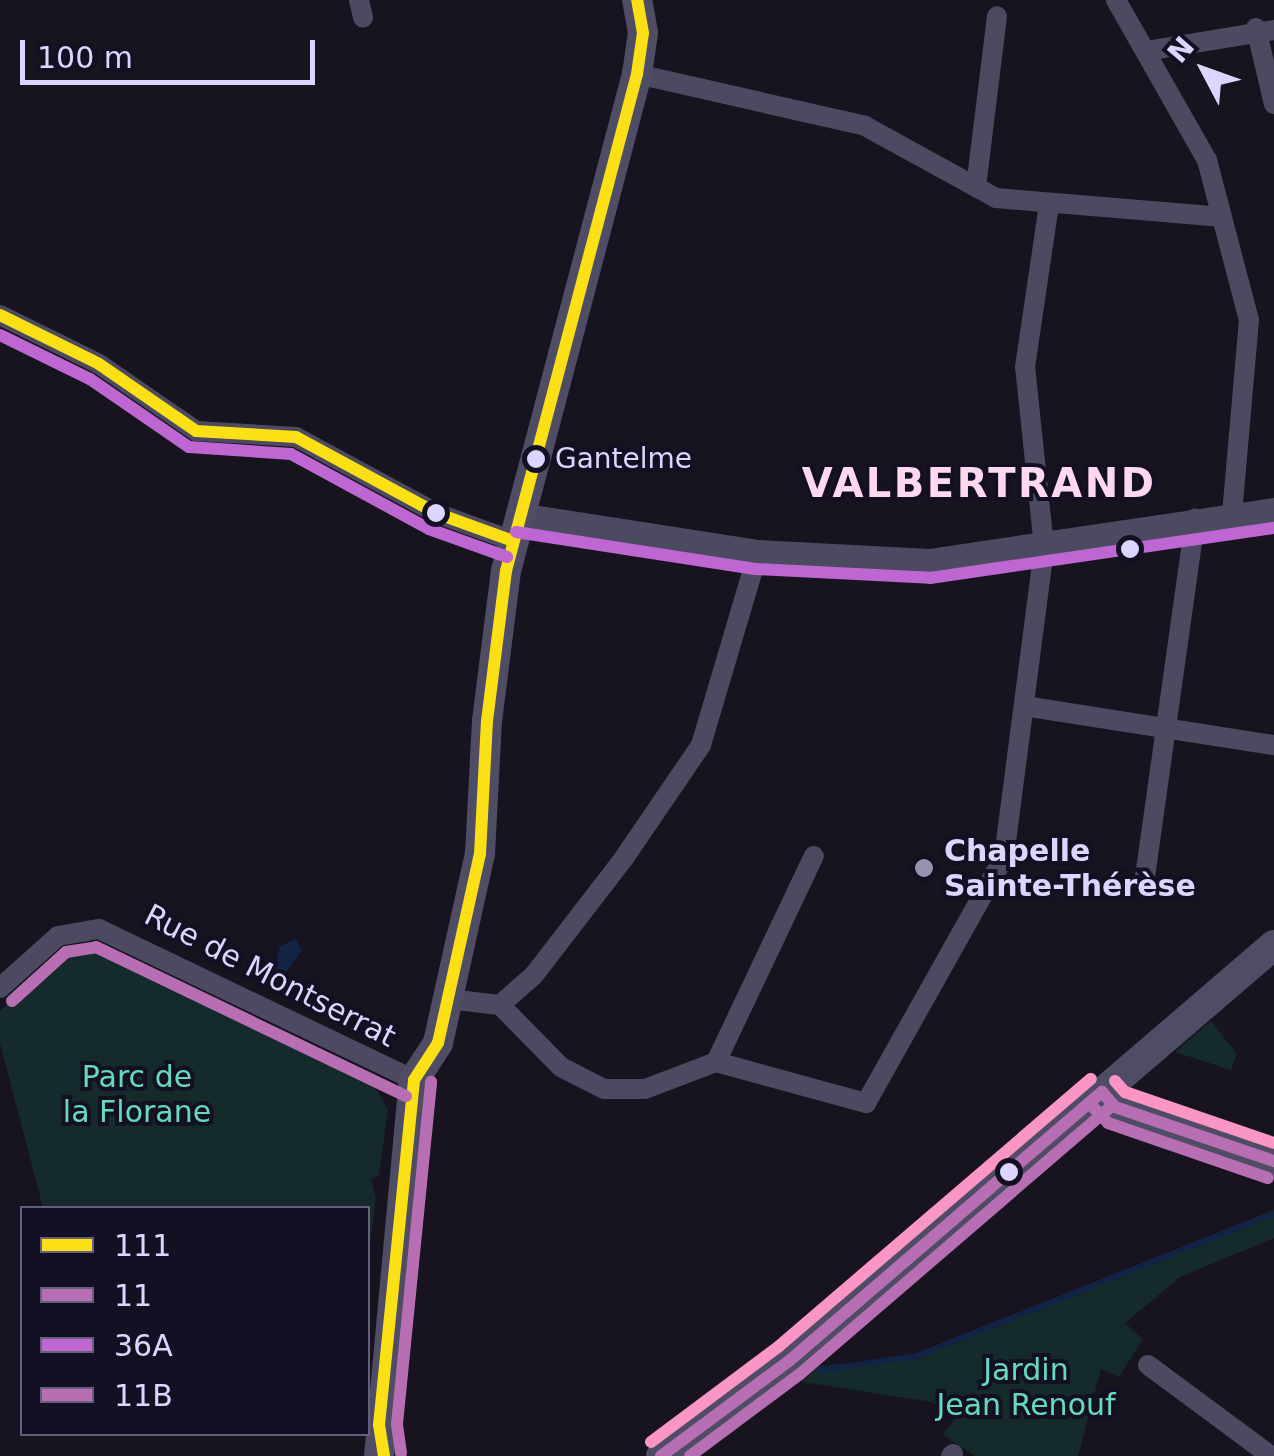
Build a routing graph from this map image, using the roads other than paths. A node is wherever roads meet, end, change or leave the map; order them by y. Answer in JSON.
{"nodes":[{"id":1,"x":637,"y":0,"type":"edge"},
{"id":2,"x":1116,"y":0,"type":"edge"},
{"id":3,"x":997,"y":16,"type":"dead end"},
{"id":4,"x":1265,"y":29,"type":"edge"},
{"id":5,"x":1146,"y":50,"type":"junction"},
{"id":6,"x":637,"y":74,"type":"junction"},
{"id":7,"x":1274,"y":104,"type":"edge"},
{"id":8,"x":976,"y":187,"type":"junction"},
{"id":9,"x":1049,"y":204,"type":"junction"},
{"id":10,"x":1220,"y":218,"type":"junction"},
{"id":11,"x":0,"y":316,"type":"edge"},
{"id":12,"x":1274,"y":510,"type":"edge"},
{"id":13,"x":1232,"y":515,"type":"junction"},
{"id":14,"x":1195,"y":519,"type":"junction"},
{"id":15,"x":516,"y":528,"type":"junction"},
{"id":16,"x":1044,"y":547,"type":"junction"},
{"id":17,"x":758,"y":552,"type":"junction"},
{"id":18,"x":1024,"y":706,"type":"junction"},
{"id":19,"x":1167,"y":729,"type":"junction"},
{"id":20,"x":1274,"y":745,"type":"edge"},
{"id":21,"x":814,"y":856,"type":"dead end"},
{"id":22,"x":1144,"y":884,"type":"dead end"},
{"id":23,"x":1274,"y":945,"type":"edge"},
{"id":24,"x":0,"y":988,"type":"edge"},
{"id":25,"x":448,"y":999,"type":"junction"},
{"id":26,"x":500,"y":1005,"type":"junction"},
{"id":27,"x":716,"y":1062,"type":"junction"},
{"id":28,"x":414,"y":1080,"type":"junction"},
{"id":29,"x":1102,"y":1092,"type":"junction"},
{"id":30,"x":1274,"y":1161,"type":"edge"},
{"id":31,"x":1148,"y":1365,"type":"dead end"},
{"id":32,"x":381,"y":1453,"type":"edge"},
{"id":33,"x":660,"y":1456,"type":"edge"},
{"id":34,"x":1271,"y":1456,"type":"edge"}],
"edges":[{"from":1,"to":6,"type":"main road"},
{"from":2,"to":5,"type":"street"},
{"from":3,"to":8,"type":"street"},
{"from":4,"to":5,"type":"street"},
{"from":4,"to":7,"type":"street"},
{"from":5,"to":10,"type":"street"},
{"from":6,"to":8,"type":"street"},
{"from":6,"to":15,"type":"main road"},
{"from":8,"to":9,"type":"street"},
{"from":9,"to":10,"type":"street"},
{"from":9,"to":16,"type":"street"},
{"from":10,"to":13,"type":"street"},
{"from":11,"to":15,"type":"street"},
{"from":12,"to":13,"type":"street"},
{"from":13,"to":14,"type":"street"},
{"from":14,"to":16,"type":"street"},
{"from":14,"to":19,"type":"street"},
{"from":15,"to":17,"type":"street"},
{"from":15,"to":25,"type":"main road"},
{"from":16,"to":17,"type":"street"},
{"from":16,"to":18,"type":"street"},
{"from":17,"to":26,"type":"street"},
{"from":18,"to":19,"type":"street"},
{"from":18,"to":27,"type":"street"},
{"from":19,"to":20,"type":"street"},
{"from":19,"to":22,"type":"street"},
{"from":21,"to":27,"type":"street"},
{"from":23,"to":29,"type":"main road"},
{"from":24,"to":28,"type":"street","name":"Rue de Montserrat"},
{"from":25,"to":26,"type":"street"},
{"from":25,"to":28,"type":"main road"},
{"from":26,"to":27,"type":"street"},
{"from":28,"to":32,"type":"main road"},
{"from":29,"to":30,"type":"main road"},
{"from":29,"to":33,"type":"main road"},
{"from":31,"to":34,"type":"street"}]}
